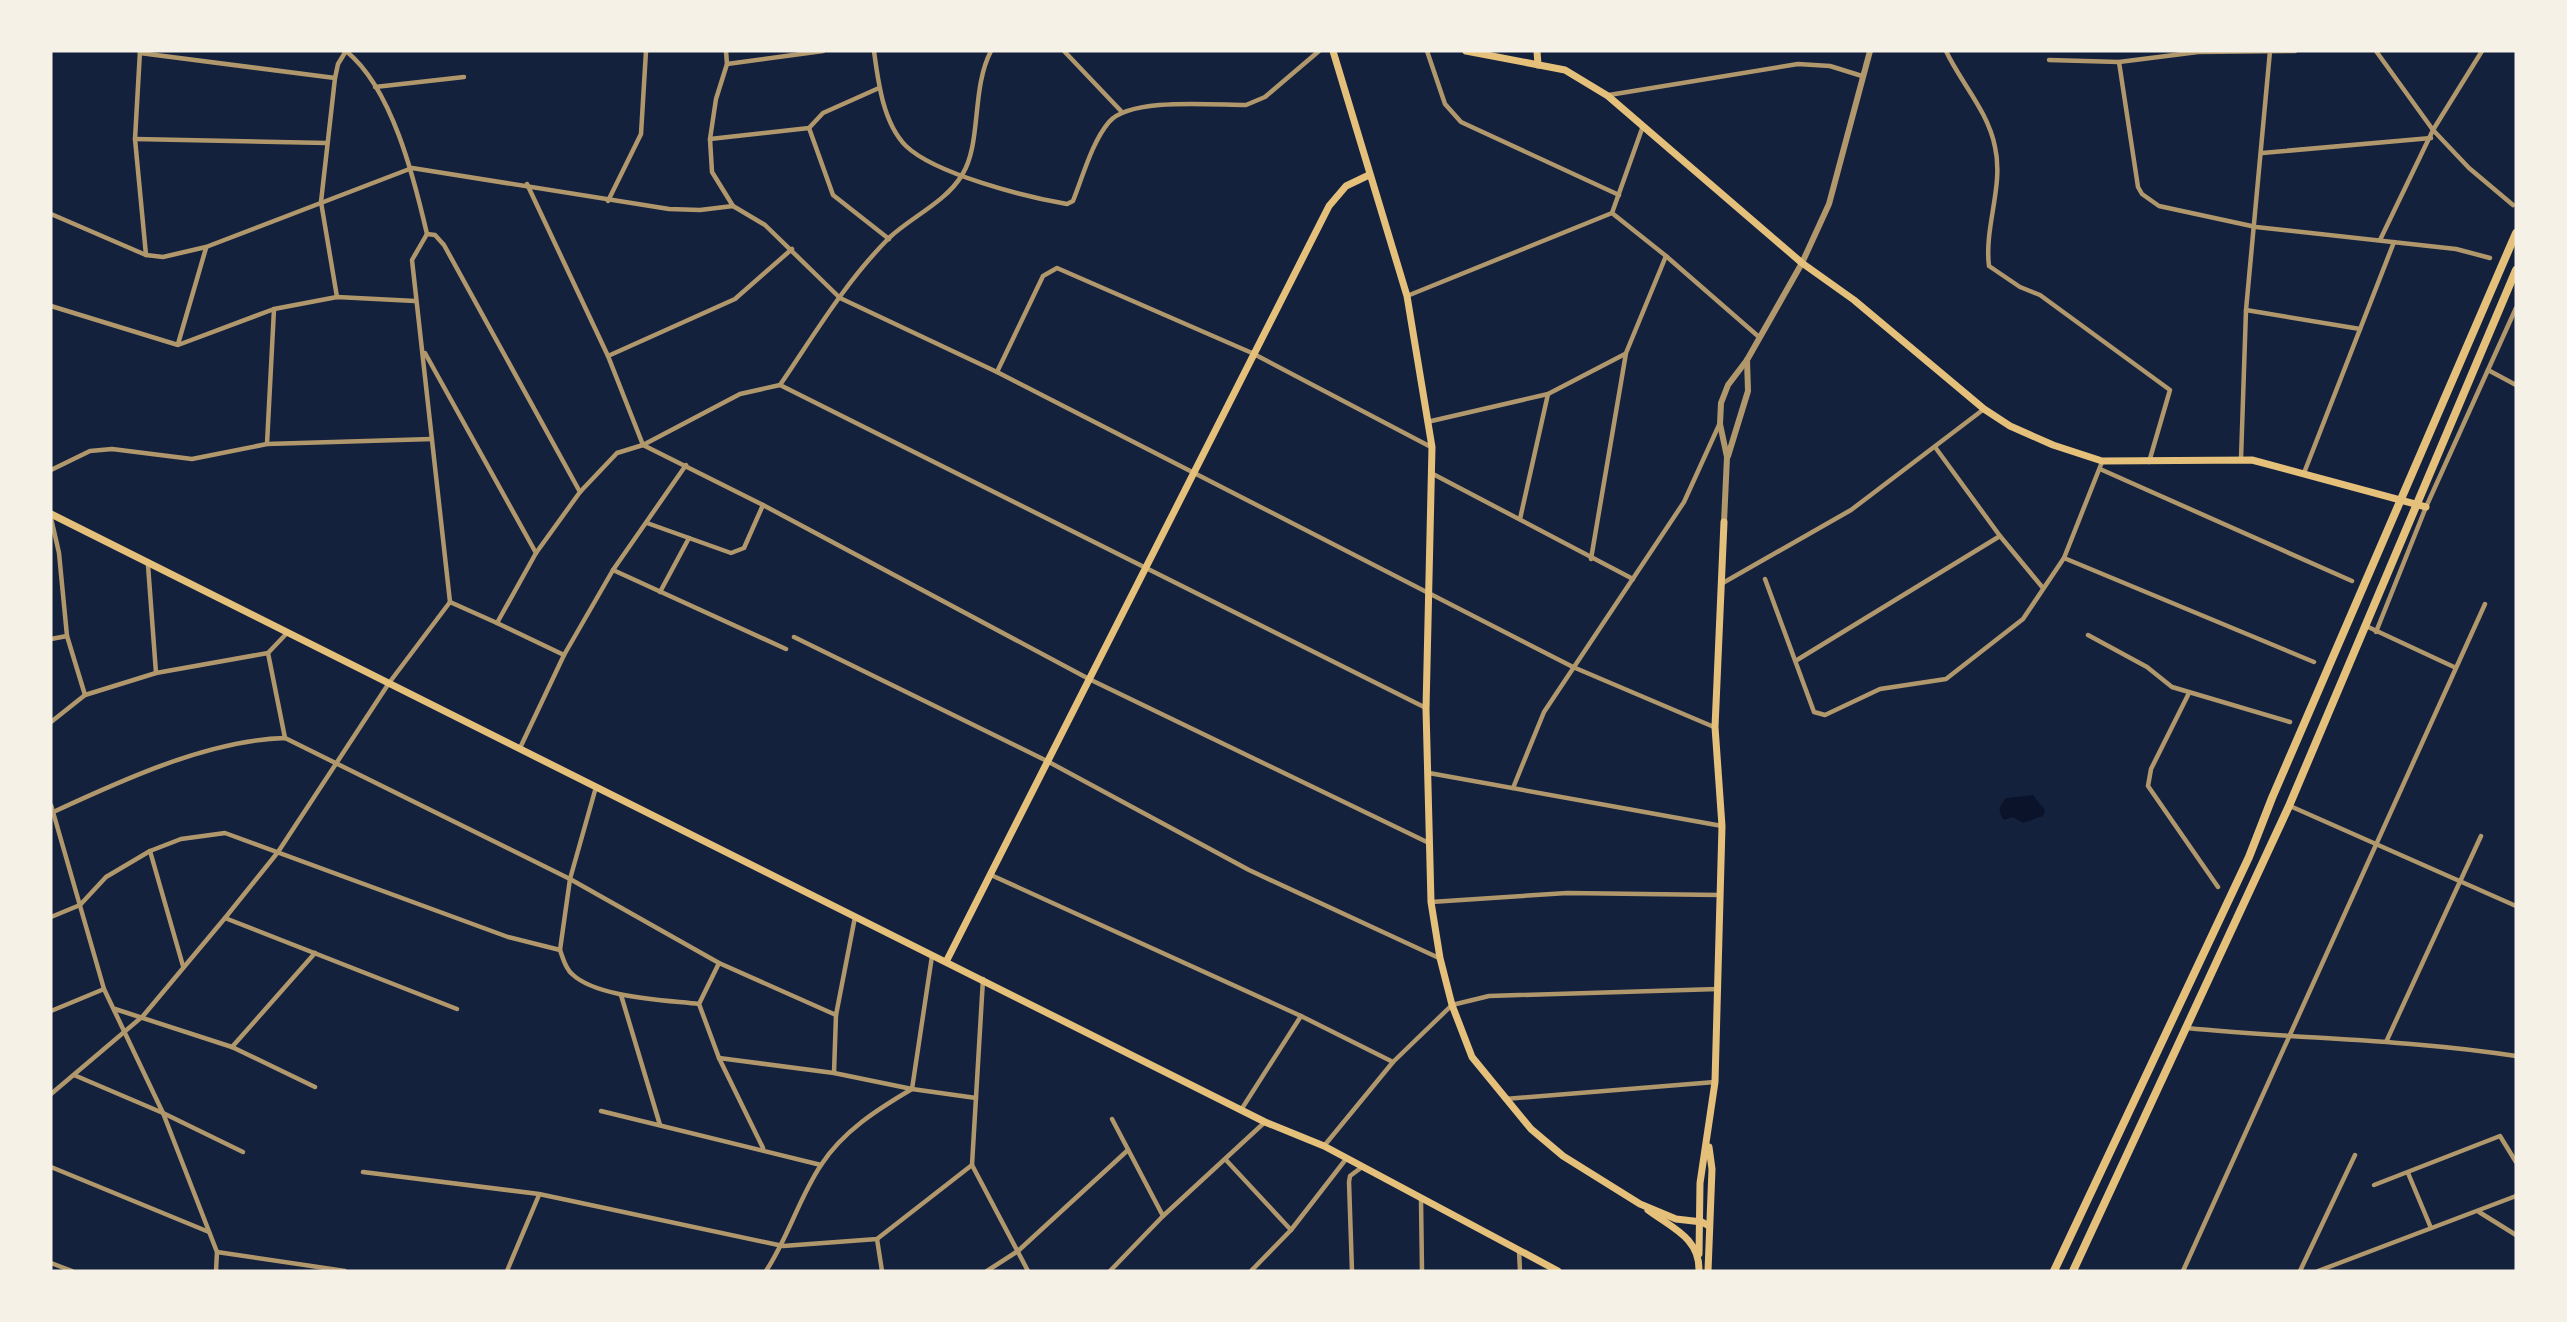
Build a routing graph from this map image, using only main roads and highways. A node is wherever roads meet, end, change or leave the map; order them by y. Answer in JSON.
{"nodes":[{"id":1,"x":1333,"y":51,"type":"edge"},
{"id":2,"x":1466,"y":51,"type":"edge"},
{"id":3,"x":1537,"y":51,"type":"edge"},
{"id":4,"x":1538,"y":65,"type":"junction"},
{"id":5,"x":1369,"y":175,"type":"junction"},
{"id":6,"x":2516,"y":233,"type":"edge"},
{"id":7,"x":2516,"y":270,"type":"edge"},
{"id":8,"x":2399,"y":501,"type":"junction"},
{"id":9,"x":2416,"y":505,"type":"junction"},
{"id":10,"x":2426,"y":507,"type":"road end"},
{"id":11,"x":51,"y":516,"type":"edge"},
{"id":12,"x":1724,"y":522,"type":"road end"},
{"id":13,"x":947,"y":960,"type":"junction"},
{"id":14,"x":1708,"y":1143,"type":"junction"},
{"id":15,"x":1640,"y":1204,"type":"junction"},
{"id":16,"x":1698,"y":1222,"type":"junction"},
{"id":17,"x":1709,"y":1229,"type":"junction"},
{"id":18,"x":1683,"y":1234,"type":"junction"},
{"id":19,"x":1698,"y":1237,"type":"junction"},
{"id":20,"x":1699,"y":1254,"type":"junction"},
{"id":21,"x":1558,"y":1271,"type":"edge"},
{"id":22,"x":1699,"y":1271,"type":"edge"},
{"id":23,"x":1708,"y":1271,"type":"edge"},
{"id":24,"x":2053,"y":1271,"type":"edge"},
{"id":25,"x":2073,"y":1271,"type":"edge"}],
"edges":[{"from":1,"to":5,"type":"main road"},
{"from":2,"to":4,"type":"main road"},
{"from":3,"to":4,"type":"main road"},
{"from":4,"to":8,"type":"main road"},
{"from":5,"to":13,"type":"main road"},
{"from":5,"to":15,"type":"main road"},
{"from":6,"to":8,"type":"highway"},
{"from":7,"to":9,"type":"highway"},
{"from":8,"to":9,"type":"main road"},
{"from":8,"to":24,"type":"highway"},
{"from":9,"to":10,"type":"main road"},
{"from":9,"to":25,"type":"highway"},
{"from":11,"to":13,"type":"main road"},
{"from":12,"to":14,"type":"main road"},
{"from":13,"to":21,"type":"main road"},
{"from":14,"to":16,"type":"main road"},
{"from":14,"to":17,"type":"main road"},
{"from":15,"to":16,"type":"main road"},
{"from":15,"to":18,"type":"main road"},
{"from":16,"to":17,"type":"main road"},
{"from":16,"to":19,"type":"main road"},
{"from":17,"to":19,"type":"main road"},
{"from":17,"to":23,"type":"main road"},
{"from":18,"to":19,"type":"main road"},
{"from":18,"to":20,"type":"main road"},
{"from":19,"to":20,"type":"main road"},
{"from":20,"to":22,"type":"main road"}]}
